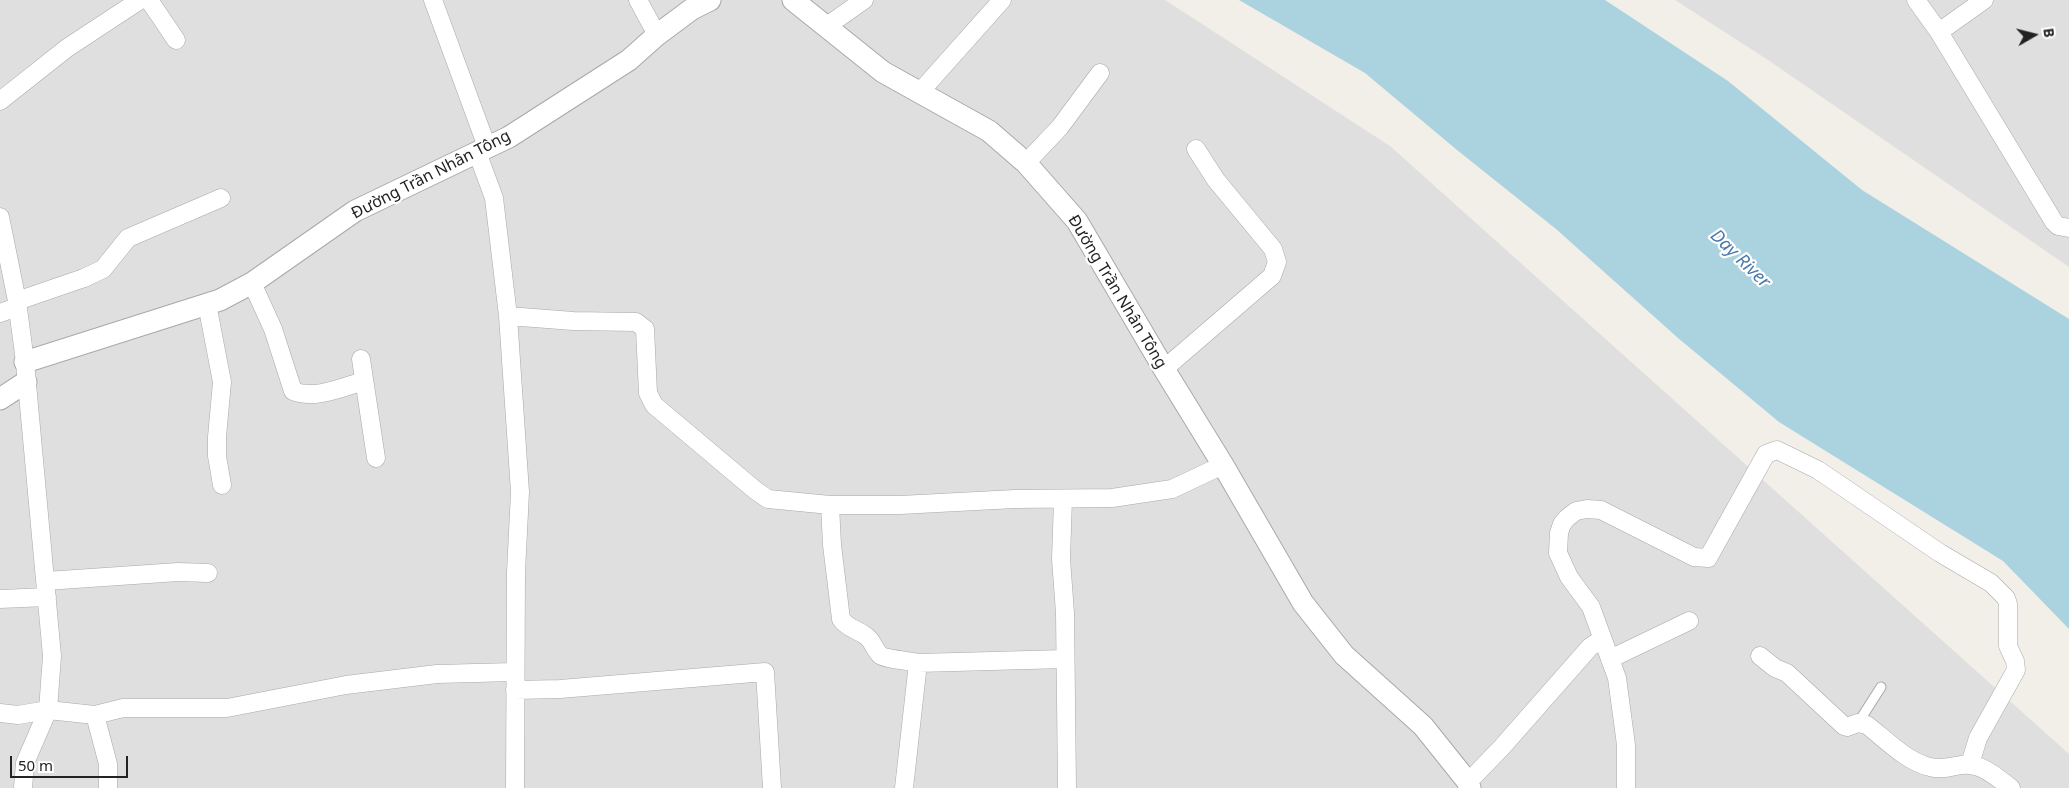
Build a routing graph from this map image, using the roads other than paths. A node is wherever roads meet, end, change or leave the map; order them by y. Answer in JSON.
{"nodes":[{"id":1,"x":140,"y":0,"type":"edge"},
{"id":2,"x":149,"y":0,"type":"edge"},
{"id":3,"x":433,"y":0,"type":"edge"},
{"id":4,"x":638,"y":0,"type":"edge"},
{"id":5,"x":710,"y":0,"type":"edge"},
{"id":6,"x":793,"y":0,"type":"edge"},
{"id":7,"x":864,"y":0,"type":"edge"},
{"id":8,"x":1002,"y":0,"type":"edge"},
{"id":9,"x":1916,"y":0,"type":"edge"},
{"id":10,"x":1984,"y":0,"type":"edge"},
{"id":11,"x":827,"y":26,"type":"junction"},
{"id":12,"x":1939,"y":32,"type":"junction"},
{"id":13,"x":658,"y":35,"type":"junction"},
{"id":14,"x":176,"y":40,"type":"dead end"},
{"id":15,"x":1100,"y":73,"type":"dead end"},
{"id":16,"x":920,"y":92,"type":"junction"},
{"id":17,"x":0,"y":100,"type":"edge"},
{"id":18,"x":1196,"y":149,"type":"dead end"},
{"id":19,"x":482,"y":150,"type":"junction"},
{"id":20,"x":1026,"y":164,"type":"junction"},
{"id":21,"x":221,"y":198,"type":"dead end"},
{"id":22,"x":0,"y":217,"type":"edge"},
{"id":23,"x":2069,"y":228,"type":"edge"},
{"id":24,"x":252,"y":283,"type":"junction"},
{"id":25,"x":17,"y":304,"type":"junction"},
{"id":26,"x":207,"y":304,"type":"junction"},
{"id":27,"x":0,"y":313,"type":"edge"},
{"id":28,"x":508,"y":316,"type":"junction"},
{"id":29,"x":361,"y":359,"type":"dead end"},
{"id":30,"x":1164,"y":369,"type":"junction"},
{"id":31,"x":26,"y":372,"type":"junction"},
{"id":32,"x":364,"y":381,"type":"junction"},
{"id":33,"x":0,"y":399,"type":"edge"},
{"id":34,"x":376,"y":458,"type":"dead end"},
{"id":35,"x":1223,"y":465,"type":"junction"},
{"id":36,"x":222,"y":485,"type":"dead end"},
{"id":37,"x":1063,"y":499,"type":"junction"},
{"id":38,"x":830,"y":505,"type":"junction"},
{"id":39,"x":208,"y":573,"type":"dead end"},
{"id":40,"x":46,"y":589,"type":"junction"},
{"id":41,"x":0,"y":599,"type":"edge"},
{"id":42,"x":1689,"y":621,"type":"dead end"},
{"id":43,"x":1602,"y":640,"type":"junction"},
{"id":44,"x":1760,"y":656,"type":"dead end"},
{"id":45,"x":1065,"y":659,"type":"junction"},
{"id":46,"x":1610,"y":659,"type":"junction"},
{"id":47,"x":918,"y":663,"type":"junction"},
{"id":48,"x":514,"y":681,"type":"junction"},
{"id":49,"x":1881,"y":687,"type":"dead end"},
{"id":50,"x":48,"y":710,"type":"junction"},
{"id":51,"x":0,"y":713,"type":"edge"},
{"id":52,"x":95,"y":715,"type":"junction"},
{"id":53,"x":1858,"y":723,"type":"junction"},
{"id":54,"x":1970,"y":764,"type":"junction"},
{"id":55,"x":1468,"y":784,"type":"edge"},
{"id":56,"x":23,"y":788,"type":"edge"},
{"id":57,"x":108,"y":788,"type":"edge"},
{"id":58,"x":515,"y":788,"type":"edge"},
{"id":59,"x":772,"y":788,"type":"edge"},
{"id":60,"x":904,"y":788,"type":"edge"},
{"id":61,"x":1067,"y":788,"type":"edge"},
{"id":62,"x":1626,"y":788,"type":"edge"},
{"id":63,"x":2011,"y":788,"type":"edge"}],
"edges":[{"from":1,"to":17,"type":"street"},
{"from":2,"to":14,"type":"street"},
{"from":3,"to":19,"type":"street"},
{"from":4,"to":13,"type":"street"},
{"from":5,"to":13,"type":"street","name":"Đường Trần Nhân Tông"},
{"from":6,"to":11,"type":"street","name":"Đường Trần Nhân Tông"},
{"from":7,"to":11,"type":"street"},
{"from":8,"to":16,"type":"street"},
{"from":9,"to":12,"type":"street"},
{"from":10,"to":12,"type":"street"},
{"from":11,"to":16,"type":"street","name":"Đường Trần Nhân Tông"},
{"from":12,"to":23,"type":"street"},
{"from":13,"to":19,"type":"street","name":"Đường Trần Nhân Tông"},
{"from":15,"to":20,"type":"street"},
{"from":16,"to":20,"type":"street","name":"Đường Trần Nhân Tông"},
{"from":18,"to":30,"type":"street"},
{"from":19,"to":24,"type":"street","name":"Đường Trần Nhân Tông"},
{"from":19,"to":28,"type":"street"},
{"from":20,"to":30,"type":"street","name":"Đường Trần Nhân Tông"},
{"from":21,"to":25,"type":"street"},
{"from":22,"to":25,"type":"street"},
{"from":24,"to":26,"type":"street","name":"Đường Trần Nhân Tông"},
{"from":24,"to":32,"type":"street"},
{"from":25,"to":27,"type":"street"},
{"from":25,"to":31,"type":"street"},
{"from":26,"to":31,"type":"street","name":"Đường Trần Nhân Tông"},
{"from":26,"to":36,"type":"street"},
{"from":28,"to":38,"type":"street"},
{"from":28,"to":48,"type":"street"},
{"from":29,"to":32,"type":"street"},
{"from":30,"to":35,"type":"street","name":"Đường Trần Nhân Tông"},
{"from":31,"to":33,"type":"street","name":"Đường Trần Nhân Tông"},
{"from":31,"to":40,"type":"street"},
{"from":32,"to":34,"type":"street"},
{"from":35,"to":37,"type":"street"},
{"from":35,"to":55,"type":"street","name":"Đường Trần Nhân Tông"},
{"from":37,"to":38,"type":"street"},
{"from":37,"to":45,"type":"street"},
{"from":38,"to":47,"type":"street"},
{"from":39,"to":40,"type":"street"},
{"from":40,"to":41,"type":"street"},
{"from":40,"to":50,"type":"street"},
{"from":42,"to":46,"type":"street"},
{"from":43,"to":46,"type":"street"},
{"from":43,"to":54,"type":"street"},
{"from":43,"to":55,"type":"street"},
{"from":44,"to":53,"type":"street"},
{"from":45,"to":47,"type":"street"},
{"from":45,"to":61,"type":"street"},
{"from":46,"to":62,"type":"street"},
{"from":47,"to":60,"type":"street"},
{"from":48,"to":52,"type":"street"},
{"from":48,"to":58,"type":"street"},
{"from":48,"to":59,"type":"street"},
{"from":49,"to":53,"type":"lane"},
{"from":50,"to":51,"type":"street"},
{"from":50,"to":52,"type":"street"},
{"from":50,"to":56,"type":"street"},
{"from":52,"to":57,"type":"street"},
{"from":53,"to":54,"type":"street"},
{"from":54,"to":63,"type":"street"}]}
